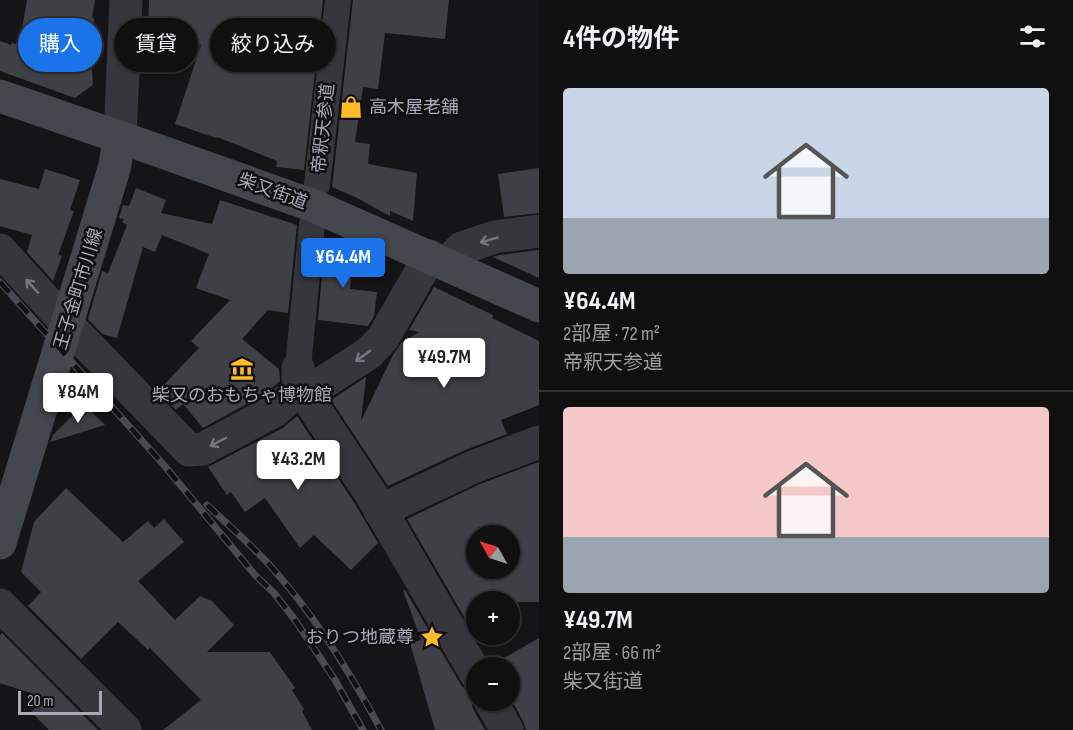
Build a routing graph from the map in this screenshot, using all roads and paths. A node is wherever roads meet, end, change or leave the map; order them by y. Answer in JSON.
{"nodes":[{"id":1,"x":126,"y":0,"type":"edge"},
{"id":2,"x":338,"y":0,"type":"edge"},
{"id":3,"x":0,"y":96,"type":"edge"},
{"id":4,"x":120,"y":137,"type":"junction"},
{"id":5,"x":317,"y":185,"type":"dead end"},
{"id":6,"x":312,"y":224,"type":"dead end"},
{"id":7,"x":539,"y":231,"type":"edge"},
{"id":8,"x":0,"y":250,"type":"edge"},
{"id":9,"x":438,"y":260,"type":"junction"},
{"id":10,"x":539,"y":306,"type":"edge"},
{"id":11,"x":67,"y":324,"type":"junction"},
{"id":12,"x":302,"y":383,"type":"junction"},
{"id":13,"x":539,"y":442,"type":"edge"},
{"id":14,"x":380,"y":511,"type":"junction"},
{"id":15,"x":0,"y":543,"type":"edge"},
{"id":16,"x":0,"y":604,"type":"edge"},
{"id":17,"x":466,"y":657,"type":"edge"},
{"id":18,"x":496,"y":711,"type":"edge"},
{"id":19,"x":125,"y":730,"type":"edge"},
{"id":20,"x":507,"y":730,"type":"edge"}],
"edges":[{"from":1,"to":4,"type":"street"},
{"from":2,"to":5,"type":"street","name":"帝釈天参道"},
{"from":3,"to":4,"type":"main road","name":"柴又街道"},
{"from":4,"to":9,"type":"main road","name":"柴又街道"},
{"from":4,"to":11,"type":"main road","name":"王子金町市川線"},
{"from":6,"to":12,"type":"street"},
{"from":7,"to":9,"type":"street","one_way":true},
{"from":11,"to":8,"type":"street","one_way":true},
{"from":9,"to":10,"type":"main road","name":"柴又街道"},
{"from":9,"to":12,"type":"street","one_way":true},
{"from":12,"to":11,"type":"street","one_way":true},
{"from":11,"to":15,"type":"main road","name":"王子金町市川線"},
{"from":12,"to":14,"type":"street"},
{"from":13,"to":14,"type":"street"},
{"from":14,"to":17,"type":"street"},
{"from":16,"to":19,"type":"street"},
{"from":18,"to":20,"type":"street"}]}
